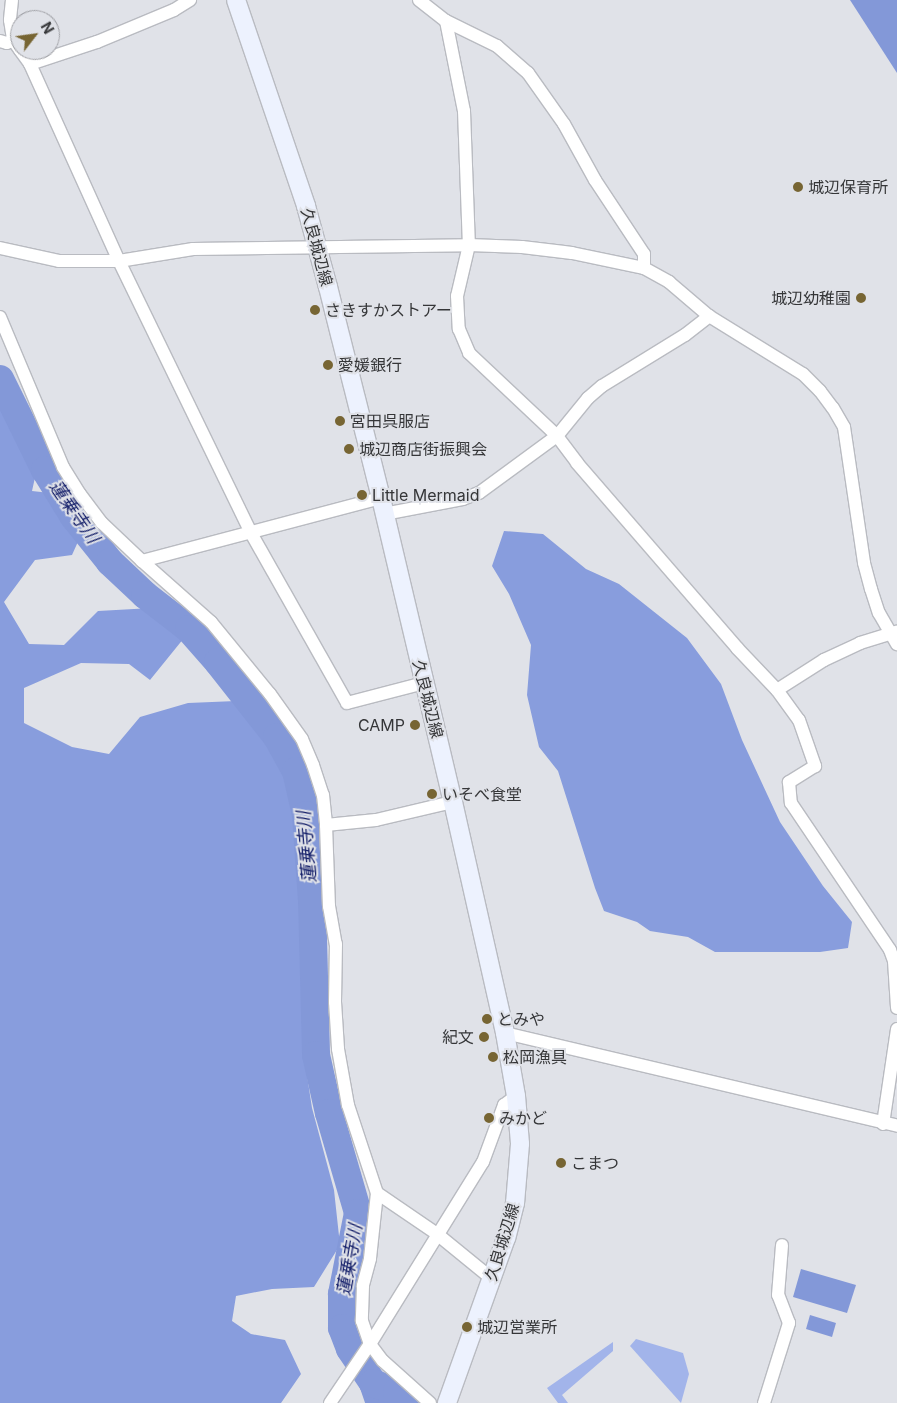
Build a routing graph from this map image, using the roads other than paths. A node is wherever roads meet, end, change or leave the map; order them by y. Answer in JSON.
{"nodes":[{"id":1,"x":190,"y":0,"type":"edge"},
{"id":2,"x":236,"y":0,"type":"edge"},
{"id":3,"x":419,"y":0,"type":"edge"},
{"id":4,"x":446,"y":21,"type":"junction"},
{"id":5,"x":27,"y":60,"type":"edge"},
{"id":6,"x":30,"y":64,"type":"junction"},
{"id":7,"x":469,"y":245,"type":"junction"},
{"id":8,"x":317,"y":247,"type":"junction"},
{"id":9,"x":0,"y":248,"type":"edge"},
{"id":10,"x":119,"y":261,"type":"junction"},
{"id":11,"x":644,"y":268,"type":"junction"},
{"id":12,"x":709,"y":316,"type":"junction"},
{"id":13,"x":0,"y":317,"type":"edge"},
{"id":14,"x":557,"y":436,"type":"junction"},
{"id":15,"x":383,"y":506,"type":"junction"},
{"id":16,"x":251,"y":533,"type":"junction"},
{"id":17,"x":142,"y":561,"type":"junction"},
{"id":18,"x":893,"y":632,"type":"edge"},
{"id":19,"x":897,"y":644,"type":"edge"},
{"id":20,"x":424,"y":682,"type":"junction"},
{"id":21,"x":777,"y":690,"type":"junction"},
{"id":22,"x":453,"y":802,"type":"junction"},
{"id":23,"x":326,"y":826,"type":"junction"},
{"id":24,"x":895,"y":961,"type":"edge"},
{"id":25,"x":897,"y":1008,"type":"edge"},
{"id":26,"x":897,"y":1029,"type":"edge"},
{"id":27,"x":505,"y":1033,"type":"junction"},
{"id":28,"x":516,"y":1096,"type":"junction"},
{"id":29,"x":883,"y":1124,"type":"junction"},
{"id":30,"x":897,"y":1126,"type":"edge"},
{"id":31,"x":376,"y":1193,"type":"junction"},
{"id":32,"x":437,"y":1234,"type":"junction"},
{"id":33,"x":782,"y":1245,"type":"dead end"},
{"id":34,"x":491,"y":1278,"type":"junction"},
{"id":35,"x":370,"y":1344,"type":"junction"},
{"id":36,"x":330,"y":1403,"type":"edge"},
{"id":37,"x":430,"y":1403,"type":"edge"},
{"id":38,"x":447,"y":1403,"type":"edge"},
{"id":39,"x":764,"y":1403,"type":"edge"}],
"edges":[{"from":1,"to":6,"type":"street"},
{"from":2,"to":8,"type":"main road","name":"久良城辺線"},
{"from":3,"to":4,"type":"street"},
{"from":4,"to":7,"type":"street"},
{"from":4,"to":11,"type":"street"},
{"from":5,"to":6,"type":"street"},
{"from":6,"to":10,"type":"street"},
{"from":7,"to":8,"type":"street"},
{"from":7,"to":11,"type":"street"},
{"from":7,"to":14,"type":"street"},
{"from":8,"to":10,"type":"street"},
{"from":8,"to":15,"type":"main road","name":"久良城辺線"},
{"from":9,"to":10,"type":"street"},
{"from":10,"to":16,"type":"street"},
{"from":11,"to":12,"type":"street"},
{"from":12,"to":14,"type":"street"},
{"from":12,"to":18,"type":"street"},
{"from":13,"to":17,"type":"street"},
{"from":14,"to":15,"type":"street"},
{"from":14,"to":21,"type":"street"},
{"from":15,"to":16,"type":"street"},
{"from":15,"to":20,"type":"main road","name":"久良城辺線"},
{"from":16,"to":17,"type":"street"},
{"from":16,"to":20,"type":"street"},
{"from":17,"to":23,"type":"street"},
{"from":18,"to":19,"type":"street"},
{"from":18,"to":21,"type":"street"},
{"from":20,"to":22,"type":"main road","name":"久良城辺線"},
{"from":21,"to":24,"type":"street"},
{"from":22,"to":23,"type":"street"},
{"from":22,"to":27,"type":"main road","name":"久良城辺線"},
{"from":23,"to":31,"type":"street"},
{"from":24,"to":25,"type":"street"},
{"from":26,"to":29,"type":"street"},
{"from":27,"to":28,"type":"main road","name":"久良城辺線"},
{"from":27,"to":29,"type":"street"},
{"from":28,"to":32,"type":"street"},
{"from":28,"to":34,"type":"main road","name":"久良城辺線"},
{"from":29,"to":30,"type":"street"},
{"from":31,"to":32,"type":"street"},
{"from":31,"to":35,"type":"street"},
{"from":32,"to":34,"type":"street"},
{"from":32,"to":35,"type":"street"},
{"from":33,"to":39,"type":"street"},
{"from":34,"to":38,"type":"main road","name":"久良城辺線"},
{"from":35,"to":36,"type":"street"},
{"from":35,"to":37,"type":"street"}]}
